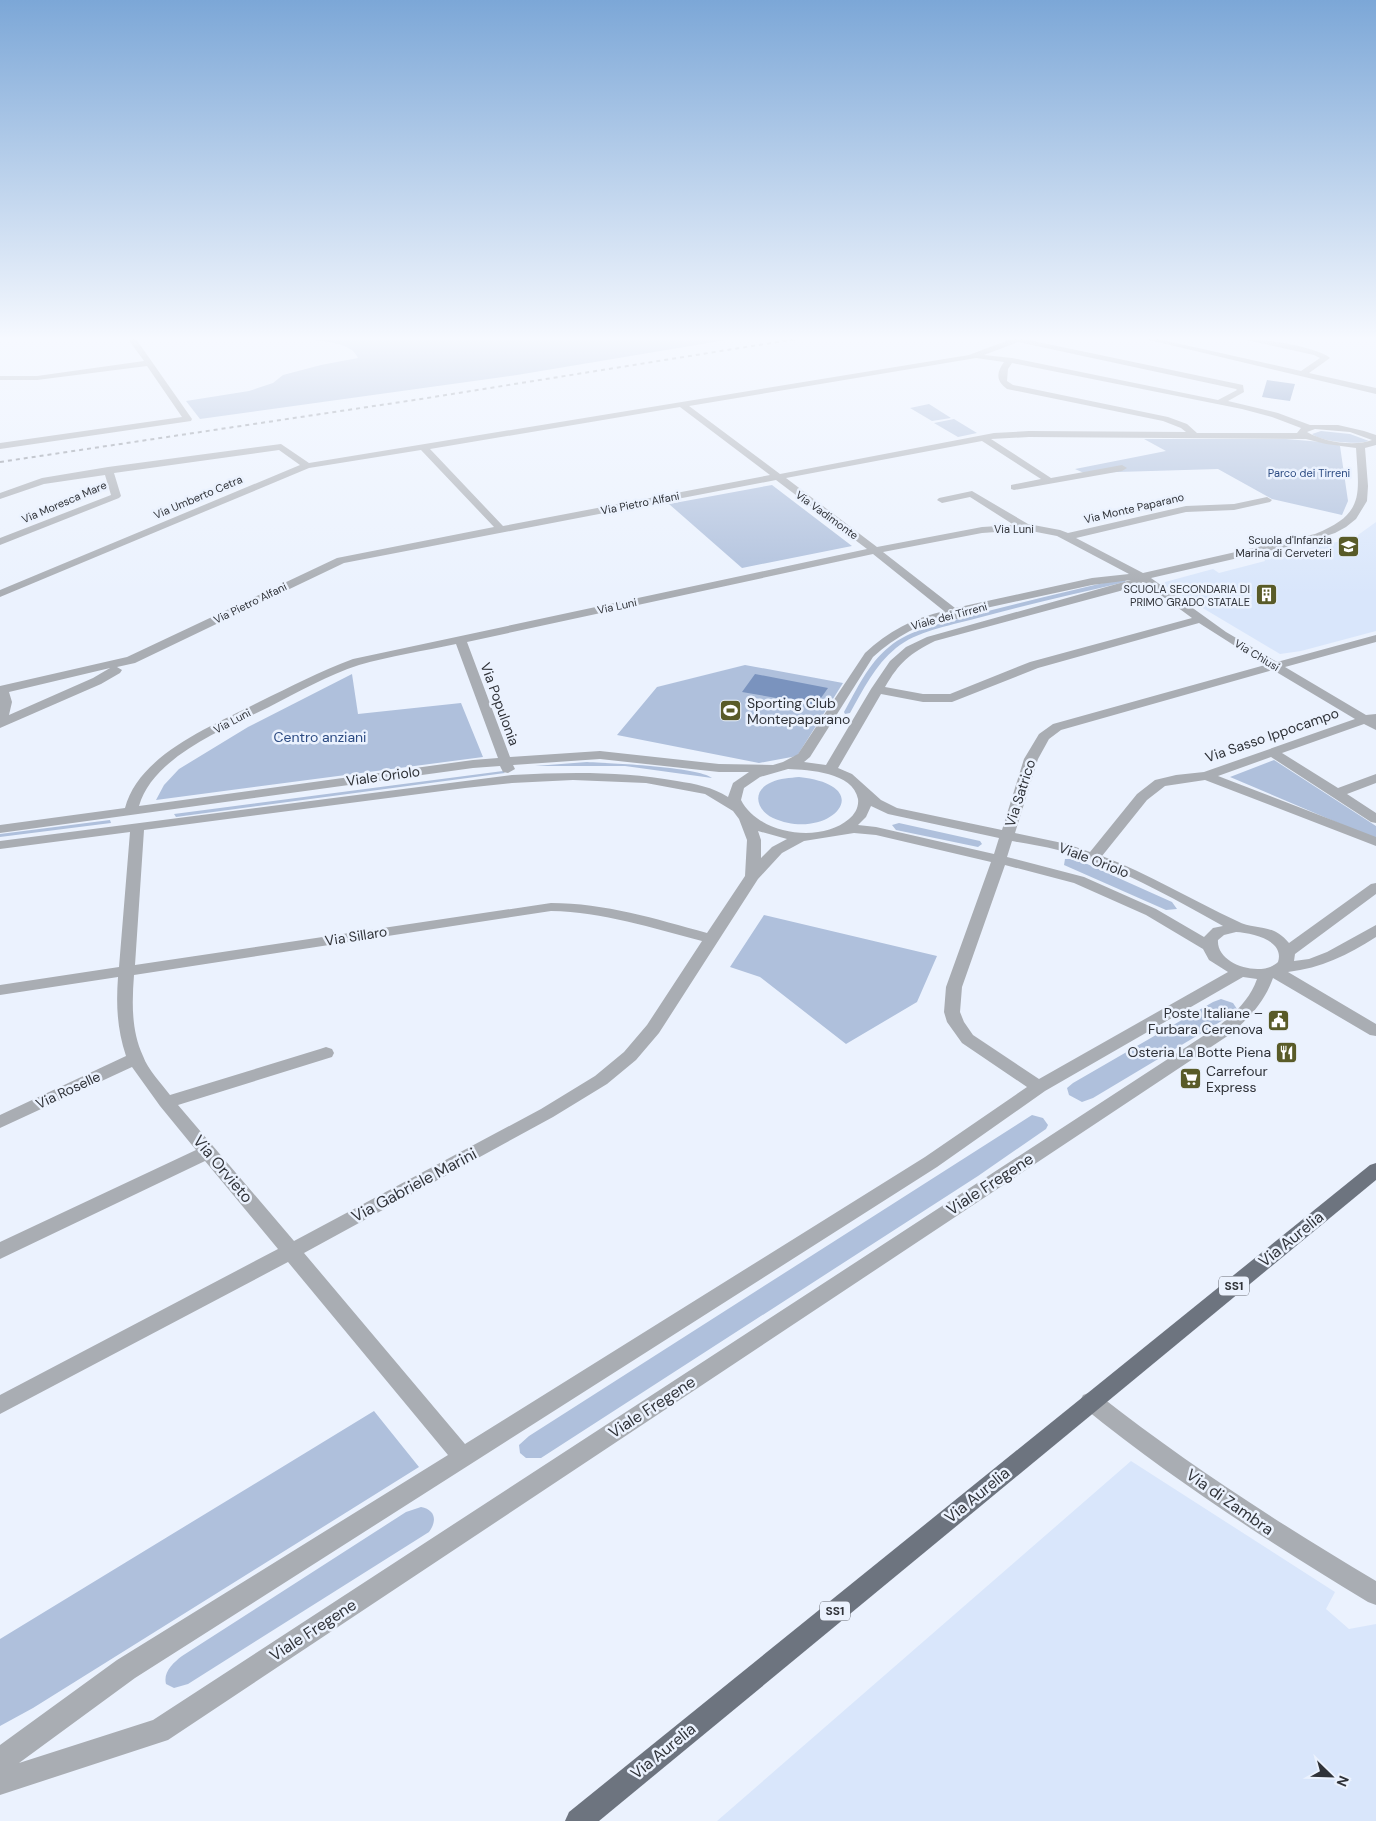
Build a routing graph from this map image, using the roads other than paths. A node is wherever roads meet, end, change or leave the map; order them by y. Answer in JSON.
{"nodes":[{"id":1,"x":153,"y":424,"type":"edge"},
{"id":2,"x":561,"y":424,"type":"edge"},
{"id":3,"x":707,"y":424,"type":"edge"},
{"id":4,"x":1179,"y":424,"type":"edge"},
{"id":5,"x":1293,"y":424,"type":"edge"},
{"id":6,"x":1376,"y":429,"type":"edge"},
{"id":7,"x":1306,"y":431,"type":"junction"},
{"id":8,"x":1361,"y":432,"type":"junction"},
{"id":9,"x":1194,"y":434,"type":"junction"},
{"id":10,"x":983,"y":438,"type":"junction"},
{"id":11,"x":1376,"y":440,"type":"edge"},
{"id":12,"x":0,"y":446,"type":"edge"},
{"id":13,"x":1360,"y":446,"type":"junction"},
{"id":14,"x":423,"y":447,"type":"junction"},
{"id":15,"x":307,"y":466,"type":"junction"},
{"id":16,"x":1122,"y":468,"type":"dead end"},
{"id":17,"x":108,"y":470,"type":"junction"},
{"id":18,"x":1361,"y":473,"type":"junction"},
{"id":19,"x":1376,"y":474,"type":"edge"},
{"id":20,"x":775,"y":477,"type":"junction"},
{"id":21,"x":1050,"y":481,"type":"junction"},
{"id":22,"x":1014,"y":487,"type":"dead end"},
{"id":23,"x":1363,"y":492,"type":"junction"},
{"id":24,"x":1376,"y":495,"type":"edge"},
{"id":25,"x":0,"y":496,"type":"edge"},
{"id":26,"x":942,"y":500,"type":"dead end"},
{"id":27,"x":1267,"y":500,"type":"dead end"},
{"id":28,"x":1026,"y":527,"type":"junction"},
{"id":29,"x":502,"y":530,"type":"junction"},
{"id":30,"x":1066,"y":536,"type":"junction"},
{"id":31,"x":0,"y":542,"type":"edge"},
{"id":32,"x":875,"y":550,"type":"junction"},
{"id":33,"x":1143,"y":577,"type":"junction"},
{"id":34,"x":0,"y":594,"type":"edge"},
{"id":35,"x":954,"y":613,"type":"junction"},
{"id":36,"x":1200,"y":619,"type":"junction"},
{"id":37,"x":973,"y":627,"type":"junction"},
{"id":38,"x":1376,"y":638,"type":"edge"},
{"id":39,"x":460,"y":639,"type":"junction"},
{"id":40,"x":131,"y":660,"type":"junction"},
{"id":41,"x":1274,"y":666,"type":"junction"},
{"id":42,"x":877,"y":689,"type":"junction"},
{"id":43,"x":1,"y":690,"type":"edge"},
{"id":44,"x":1373,"y":720,"type":"edge"},
{"id":45,"x":0,"y":723,"type":"edge"},
{"id":46,"x":1271,"y":752,"type":"junction"},
{"id":47,"x":504,"y":760,"type":"junction"},
{"id":48,"x":788,"y":765,"type":"junction"},
{"id":49,"x":768,"y":768,"type":"junction"},
{"id":50,"x":830,"y":770,"type":"junction"},
{"id":51,"x":1206,"y":776,"type":"junction"},
{"id":52,"x":1376,"y":778,"type":"edge"},
{"id":53,"x":512,"y":779,"type":"junction"},
{"id":54,"x":860,"y":788,"type":"junction"},
{"id":55,"x":1337,"y":793,"type":"junction"},
{"id":56,"x":740,"y":814,"type":"junction"},
{"id":57,"x":134,"y":819,"type":"junction"},
{"id":58,"x":1376,"y":820,"type":"edge"},
{"id":59,"x":0,"y":829,"type":"edge"},
{"id":60,"x":841,"y":830,"type":"junction"},
{"id":61,"x":1007,"y":835,"type":"junction"},
{"id":62,"x":801,"y":837,"type":"junction"},
{"id":63,"x":1376,"y":842,"type":"edge"},
{"id":64,"x":0,"y":845,"type":"edge"},
{"id":65,"x":1092,"y":858,"type":"junction"},
{"id":66,"x":999,"y":860,"type":"junction"},
{"id":67,"x":752,"y":876,"type":"junction"},
{"id":68,"x":1376,"y":887,"type":"edge"},
{"id":69,"x":1236,"y":927,"type":"junction"},
{"id":70,"x":1376,"y":930,"type":"edge"},
{"id":71,"x":711,"y":939,"type":"junction"},
{"id":72,"x":1208,"y":946,"type":"junction"},
{"id":73,"x":1279,"y":966,"type":"junction"},
{"id":74,"x":126,"y":971,"type":"junction"},
{"id":75,"x":1240,"y":972,"type":"junction"},
{"id":76,"x":0,"y":990,"type":"edge"},
{"id":77,"x":1376,"y":1031,"type":"edge"},
{"id":78,"x":326,"y":1053,"type":"dead end"},
{"id":79,"x":135,"y":1058,"type":"junction"},
{"id":80,"x":1039,"y":1087,"type":"junction"},
{"id":81,"x":166,"y":1102,"type":"junction"},
{"id":82,"x":0,"y":1122,"type":"edge"},
{"id":83,"x":209,"y":1152,"type":"junction"},
{"id":84,"x":1376,"y":1170,"type":"edge"},
{"id":85,"x":0,"y":1251,"type":"edge"},
{"id":86,"x":292,"y":1251,"type":"junction"},
{"id":87,"x":1091,"y":1401,"type":"junction"},
{"id":88,"x":0,"y":1405,"type":"edge"},
{"id":89,"x":463,"y":1457,"type":"junction"},
{"id":90,"x":1376,"y":1594,"type":"edge"},
{"id":91,"x":0,"y":1761,"type":"edge"},
{"id":92,"x":0,"y":1782,"type":"edge"},
{"id":93,"x":578,"y":1821,"type":"edge"}],
"edges":[{"from":1,"to":12,"type":"street"},
{"from":2,"to":14,"type":"street","name":"Via Umberto Cetra"},
{"from":3,"to":20,"type":"street","name":"Via Vadimonte"},
{"from":4,"to":9,"type":"street"},
{"from":5,"to":7,"type":"street"},
{"from":6,"to":8,"type":"street"},
{"from":7,"to":8,"type":"street"},
{"from":7,"to":9,"type":"street","name":"Via Pietro Alfani"},
{"from":7,"to":13,"type":"street"},
{"from":8,"to":11,"type":"street"},
{"from":9,"to":10,"type":"street","name":"Via Pietro Alfani"},
{"from":10,"to":20,"type":"street","name":"Via Pietro Alfani"},
{"from":10,"to":21,"type":"street"},
{"from":11,"to":13,"type":"street"},
{"from":13,"to":18,"type":"street","name":"Viale dei Tirreni"},
{"from":14,"to":15,"type":"street","name":"Via Umberto Cetra"},
{"from":14,"to":29,"type":"street"},
{"from":15,"to":17,"type":"street"},
{"from":15,"to":34,"type":"street","name":"Via Umberto Cetra"},
{"from":16,"to":21,"type":"street"},
{"from":17,"to":25,"type":"street"},
{"from":17,"to":31,"type":"street","name":"Via Moresca Mare"},
{"from":18,"to":19,"type":"street"},
{"from":18,"to":23,"type":"street","name":"Viale dei Tirreni"},
{"from":20,"to":29,"type":"street","name":"Via Pietro Alfani"},
{"from":20,"to":32,"type":"street","name":"Via Vadimonte"},
{"from":21,"to":22,"type":"street"},
{"from":23,"to":24,"type":"street"},
{"from":23,"to":33,"type":"street","name":"Viale dei Tirreni"},
{"from":26,"to":28,"type":"street"},
{"from":27,"to":30,"type":"street","name":"Via Monte Paparano"},
{"from":28,"to":30,"type":"street","name":"Via Luni"},
{"from":28,"to":32,"type":"street","name":"Via Luni"},
{"from":29,"to":40,"type":"street","name":"Via Pietro Alfani"},
{"from":30,"to":33,"type":"street","name":"Via Luni"},
{"from":32,"to":35,"type":"street","name":"Via Vadimonte"},
{"from":32,"to":39,"type":"street","name":"Via Luni"},
{"from":33,"to":35,"type":"street","name":"Viale dei Tirreni"},
{"from":33,"to":36,"type":"street","name":"Via Chiusi"},
{"from":33,"to":37,"type":"street","name":"Viale dei Tirreni"},
{"from":35,"to":37,"type":"street","name":"Via Vadimonte"},
{"from":35,"to":48,"type":"street","name":"Viale dei Tirreni"},
{"from":36,"to":41,"type":"street","name":"Via Chiusi"},
{"from":36,"to":42,"type":"street"},
{"from":37,"to":42,"type":"street","name":"Viale dei Tirreni"},
{"from":38,"to":41,"type":"street","name":"Via Satrico"},
{"from":39,"to":47,"type":"street","name":"Via Populonia"},
{"from":39,"to":57,"type":"street","name":"Via Luni"},
{"from":40,"to":43,"type":"street","name":"Via Pietro Alfani"},
{"from":40,"to":45,"type":"street"},
{"from":41,"to":44,"type":"street","name":"Via Chiusi"},
{"from":41,"to":61,"type":"street","name":"Via Satrico"},
{"from":42,"to":50,"type":"street","name":"Viale dei Tirreni"},
{"from":43,"to":45,"type":"street"},
{"from":44,"to":46,"type":"street","name":"Via Sasso Ippocampo"},
{"from":46,"to":51,"type":"street","name":"Via Sasso Ippocampo"},
{"from":46,"to":55,"type":"street"},
{"from":47,"to":49,"type":"street","name":"Viale Oriolo"},
{"from":47,"to":53,"type":"street","name":"Via Populonia"},
{"from":47,"to":57,"type":"street","name":"Viale Oriolo"},
{"from":48,"to":49,"type":"street"},
{"from":48,"to":50,"type":"street"},
{"from":49,"to":56,"type":"street"},
{"from":50,"to":54,"type":"street"},
{"from":51,"to":63,"type":"street"},
{"from":51,"to":65,"type":"street","name":"Via Sasso Ippocampo"},
{"from":52,"to":55,"type":"street"},
{"from":53,"to":56,"type":"street","name":"Viale Oriolo"},
{"from":53,"to":57,"type":"street","name":"Viale Oriolo"},
{"from":54,"to":60,"type":"street"},
{"from":54,"to":61,"type":"street","name":"Viale Oriolo"},
{"from":55,"to":58,"type":"street"},
{"from":56,"to":62,"type":"street"},
{"from":56,"to":67,"type":"street","name":"Via Gabriele Marini"},
{"from":57,"to":59,"type":"street","name":"Viale Oriolo"},
{"from":57,"to":64,"type":"street","name":"Viale Oriolo"},
{"from":57,"to":74,"type":"street","name":"Via Orvieto"},
{"from":60,"to":62,"type":"street"},
{"from":60,"to":66,"type":"street","name":"Viale Oriolo"},
{"from":61,"to":65,"type":"street","name":"Viale Oriolo"},
{"from":61,"to":66,"type":"street","name":"Via Satrico"},
{"from":62,"to":67,"type":"street","name":"Via Gabriele Marini"},
{"from":65,"to":69,"type":"street","name":"Viale Oriolo"},
{"from":66,"to":72,"type":"street","name":"Viale Oriolo"},
{"from":66,"to":80,"type":"street","name":"Via Satrico"},
{"from":67,"to":71,"type":"street","name":"Via Gabriele Marini"},
{"from":68,"to":73,"type":"street"},
{"from":69,"to":72,"type":"street"},
{"from":69,"to":73,"type":"street"},
{"from":70,"to":73,"type":"street"},
{"from":71,"to":74,"type":"street","name":"Via Sillaro"},
{"from":71,"to":86,"type":"street","name":"Via Gabriele Marini"},
{"from":72,"to":75,"type":"street","name":"Viale Oriolo"},
{"from":73,"to":75,"type":"street"},
{"from":73,"to":77,"type":"street"},
{"from":73,"to":92,"type":"street","name":"Viale Fregene"},
{"from":74,"to":76,"type":"street","name":"Via Sillaro"},
{"from":74,"to":79,"type":"street","name":"Via Orvieto"},
{"from":75,"to":80,"type":"street"},
{"from":78,"to":81,"type":"street"},
{"from":79,"to":81,"type":"street","name":"Via Orvieto"},
{"from":79,"to":82,"type":"street","name":"Via Roselle"},
{"from":80,"to":89,"type":"street"},
{"from":81,"to":83,"type":"street","name":"Via Orvieto"},
{"from":83,"to":85,"type":"street"},
{"from":83,"to":86,"type":"street","name":"Via Orvieto"},
{"from":84,"to":87,"type":"main road","name":"Via Aurelia","number":"SS1"},
{"from":86,"to":88,"type":"street","name":"Via Gabriele Marini"},
{"from":86,"to":89,"type":"street","name":"Via Orvieto"},
{"from":87,"to":90,"type":"street","name":"Via di Zambra"},
{"from":87,"to":93,"type":"main road","name":"Via Aurelia","number":"SS1"},
{"from":89,"to":91,"type":"street"}]}
